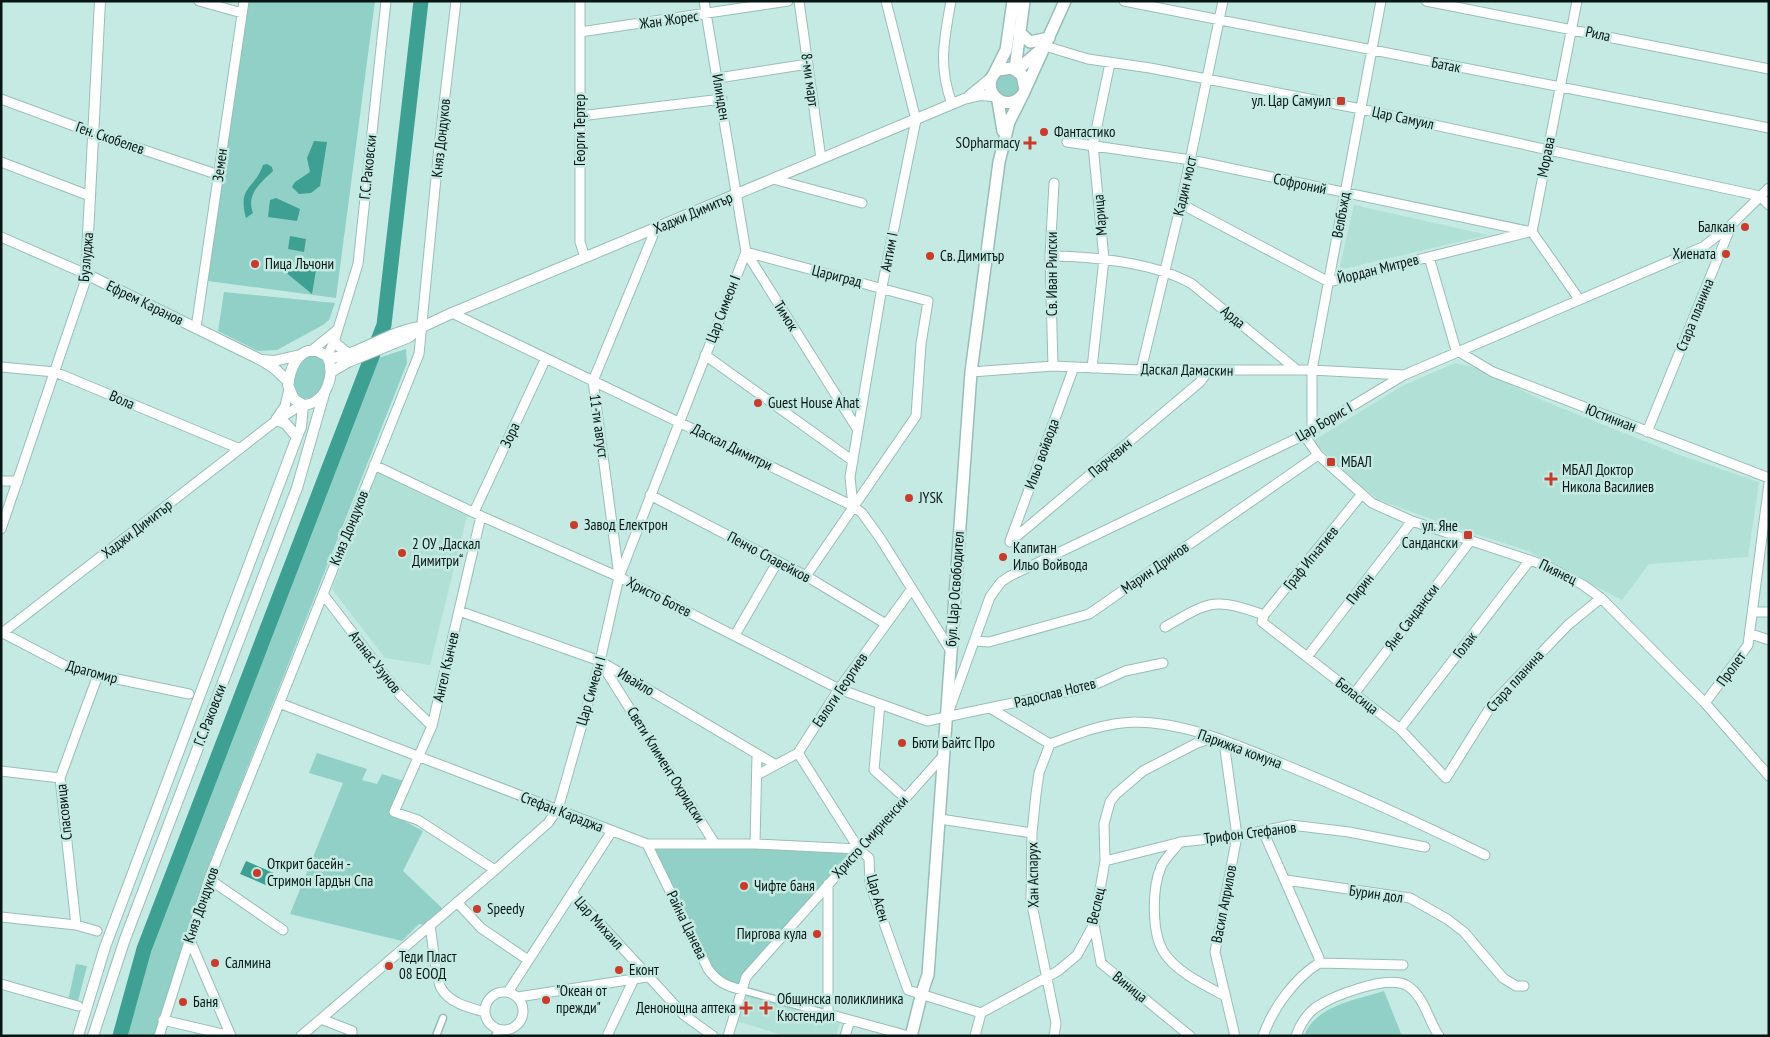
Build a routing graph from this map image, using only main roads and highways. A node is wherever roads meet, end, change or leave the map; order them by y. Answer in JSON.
{"nodes":[{"id":1,"x":1013,"y":1,"type":"edge"},
{"id":2,"x":1024,"y":1,"type":"edge"},
{"id":3,"x":1065,"y":1,"type":"edge"},
{"id":4,"x":1019,"y":32,"type":"junction"},
{"id":5,"x":1047,"y":42,"type":"junction"},
{"id":6,"x":1016,"y":70,"type":"junction"},
{"id":7,"x":993,"y":75,"type":"junction"},
{"id":8,"x":1024,"y":92,"type":"junction"},
{"id":9,"x":996,"y":98,"type":"junction"},
{"id":10,"x":1003,"y":140,"type":"junction"},
{"id":11,"x":919,"y":995,"type":"junction"},
{"id":12,"x":905,"y":1036,"type":"edge"},
{"id":13,"x":911,"y":1036,"type":"edge"}],
"edges":[{"from":1,"to":7,"type":"main road"},
{"from":2,"to":4,"type":"main road"},
{"from":3,"to":5,"type":"main road"},
{"from":4,"to":5,"type":"main road"},
{"from":4,"to":6,"type":"main road"},
{"from":5,"to":6,"type":"main road"},
{"from":5,"to":8,"type":"main road"},
{"from":6,"to":7,"type":"main road"},
{"from":6,"to":8,"type":"main road"},
{"from":7,"to":9,"type":"main road"},
{"from":8,"to":9,"type":"main road"},
{"from":8,"to":10,"type":"main road"},
{"from":9,"to":10,"type":"main road"},
{"from":10,"to":11,"type":"main road","name":"бул. Цар Освободител"},
{"from":11,"to":12,"type":"main road"},
{"from":11,"to":13,"type":"main road","name":"бул. Цар Освободител"}]}
